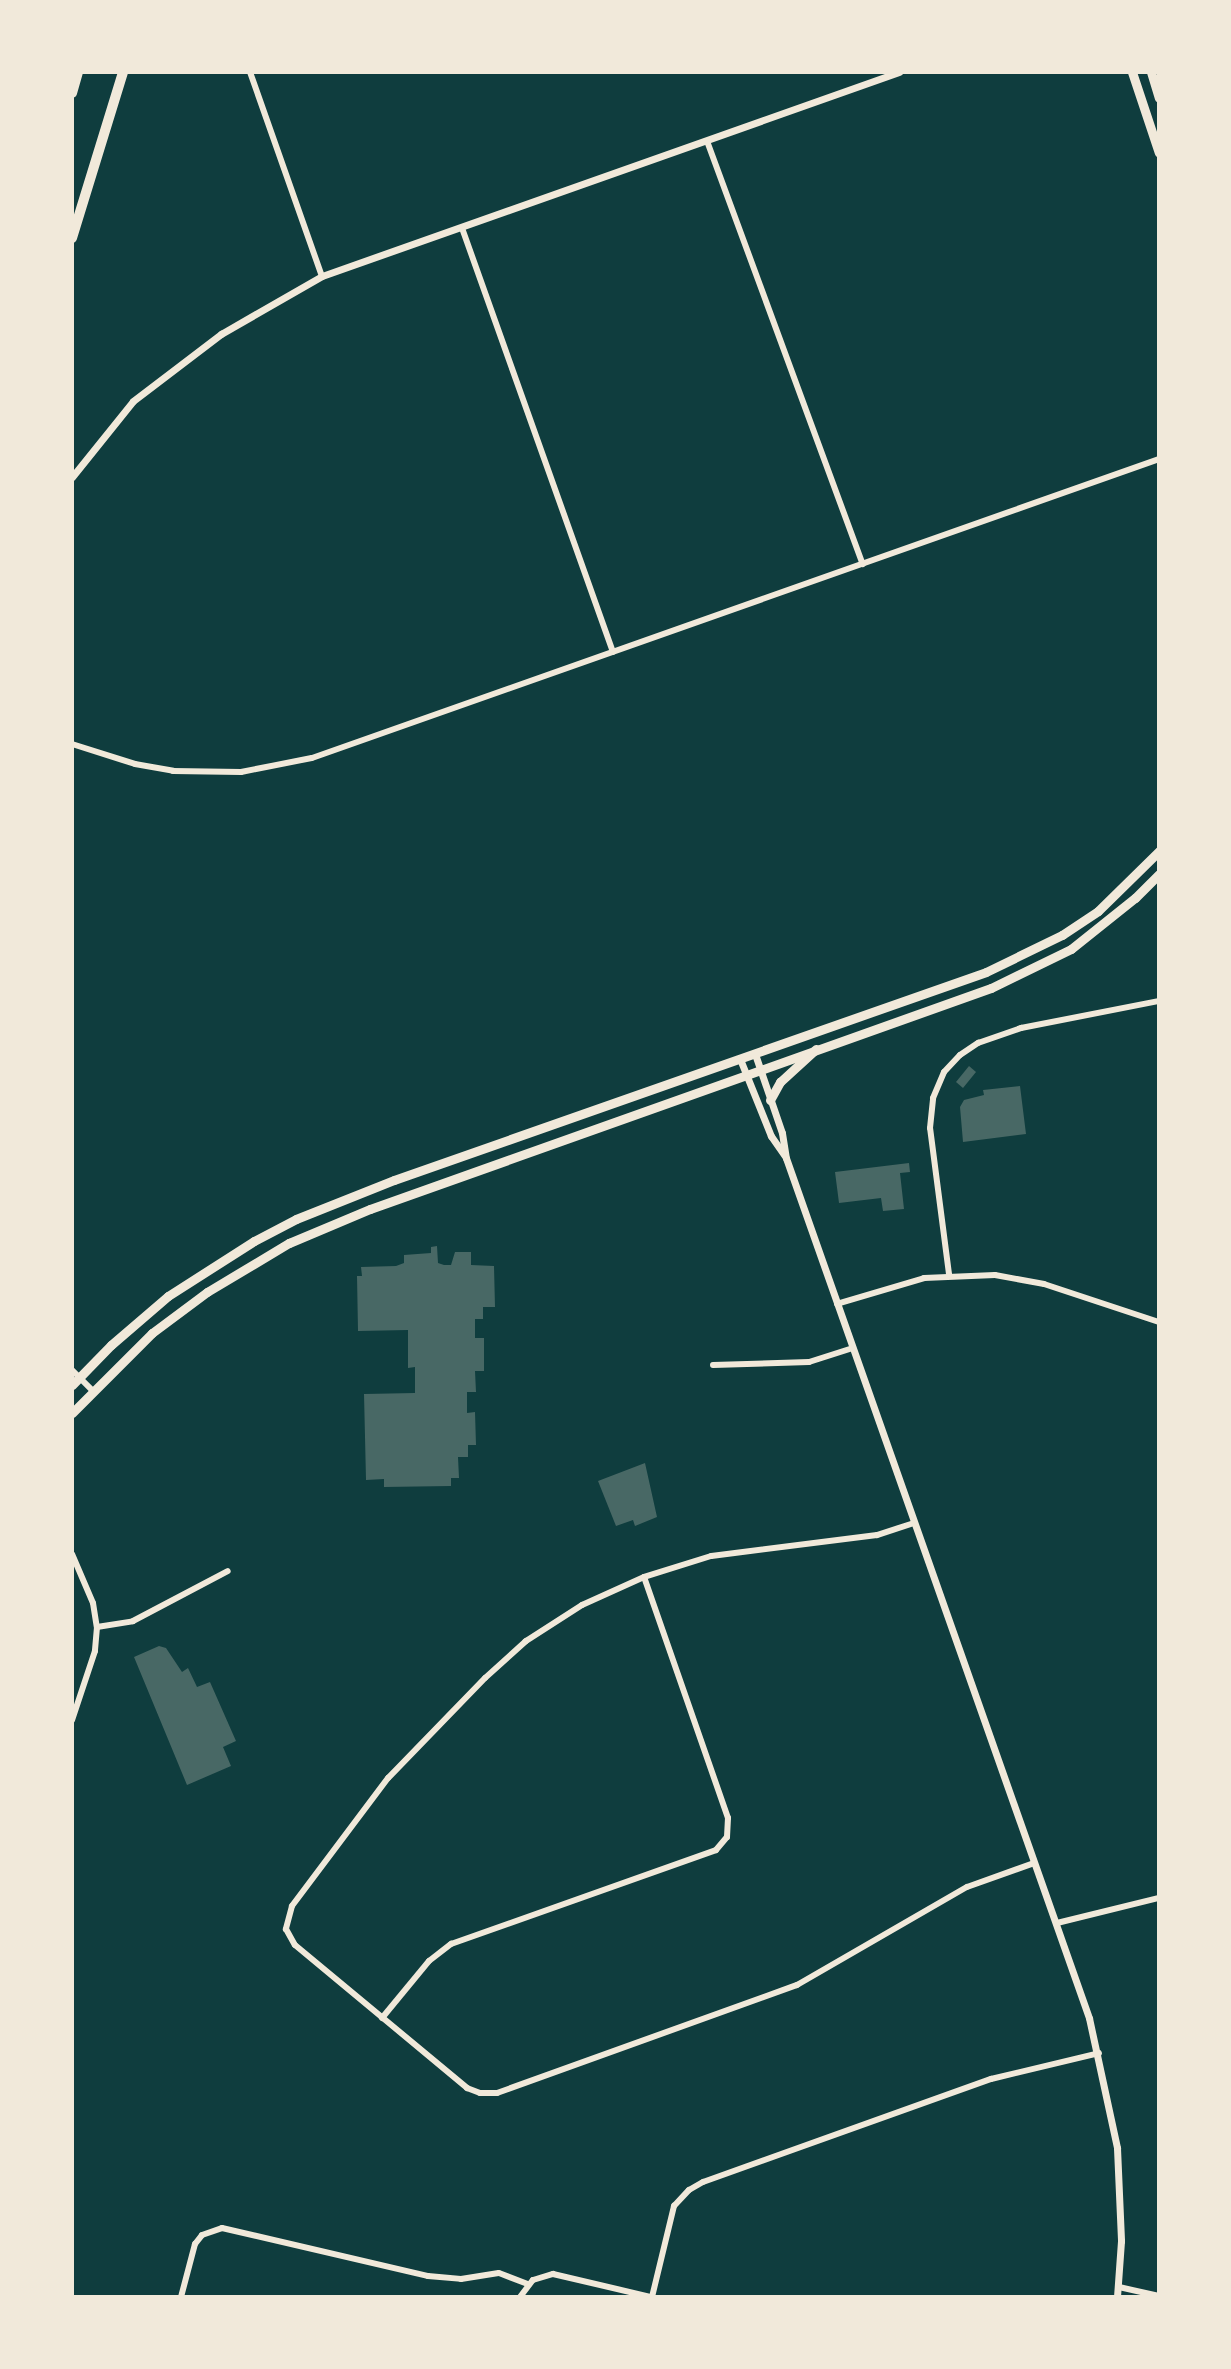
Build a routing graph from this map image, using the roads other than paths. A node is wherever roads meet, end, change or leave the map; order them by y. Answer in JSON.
{"nodes":[{"id":1,"x":78,"y":72,"type":"edge"},
{"id":2,"x":123,"y":72,"type":"edge"},
{"id":3,"x":250,"y":72,"type":"edge"},
{"id":4,"x":899,"y":72,"type":"edge"},
{"id":5,"x":1132,"y":72,"type":"edge"},
{"id":6,"x":1151,"y":72,"type":"edge"},
{"id":7,"x":72,"y":93,"type":"edge"},
{"id":8,"x":1159,"y":98,"type":"edge"},
{"id":9,"x":707,"y":141,"type":"junction"},
{"id":10,"x":1159,"y":153,"type":"edge"},
{"id":11,"x":462,"y":228,"type":"junction"},
{"id":12,"x":72,"y":238,"type":"edge"},
{"id":13,"x":322,"y":276,"type":"junction"},
{"id":14,"x":1159,"y":459,"type":"edge"},
{"id":15,"x":72,"y":477,"type":"edge"},
{"id":16,"x":863,"y":564,"type":"junction"},
{"id":17,"x":613,"y":652,"type":"junction"},
{"id":18,"x":72,"y":744,"type":"edge"},
{"id":19,"x":1159,"y":851,"type":"edge"},
{"id":20,"x":1159,"y":874,"type":"edge"},
{"id":21,"x":1159,"y":1001,"type":"edge"},
{"id":22,"x":818,"y":1047,"type":"junction"},
{"id":23,"x":755,"y":1054,"type":"junction"},
{"id":24,"x":740,"y":1059,"type":"junction"},
{"id":25,"x":760,"y":1070,"type":"junction"},
{"id":26,"x":746,"y":1075,"type":"junction"},
{"id":27,"x":770,"y":1100,"type":"junction"},
{"id":28,"x":786,"y":1158,"type":"junction"},
{"id":29,"x":949,"y":1274,"type":"junction"},
{"id":30,"x":837,"y":1304,"type":"junction"},
{"id":31,"x":1159,"y":1322,"type":"edge"},
{"id":32,"x":853,"y":1348,"type":"junction"},
{"id":33,"x":713,"y":1365,"type":"dead end"},
{"id":34,"x":74,"y":1377,"type":"edge"},
{"id":35,"x":92,"y":1390,"type":"junction"},
{"id":36,"x":72,"y":1413,"type":"edge"},
{"id":37,"x":914,"y":1523,"type":"junction"},
{"id":38,"x":72,"y":1554,"type":"edge"},
{"id":39,"x":228,"y":1571,"type":"dead end"},
{"id":40,"x":644,"y":1577,"type":"junction"},
{"id":41,"x":97,"y":1627,"type":"junction"},
{"id":42,"x":72,"y":1720,"type":"edge"},
{"id":43,"x":1034,"y":1863,"type":"junction"},
{"id":44,"x":1159,"y":1898,"type":"edge"},
{"id":45,"x":1057,"y":1923,"type":"junction"},
{"id":46,"x":382,"y":2018,"type":"junction"},
{"id":47,"x":1099,"y":2053,"type":"junction"},
{"id":48,"x":527,"y":2284,"type":"junction"},
{"id":49,"x":1119,"y":2287,"type":"junction"},
{"id":50,"x":1159,"y":2296,"type":"edge"},
{"id":51,"x":181,"y":2297,"type":"edge"},
{"id":52,"x":520,"y":2297,"type":"edge"},
{"id":53,"x":652,"y":2297,"type":"edge"},
{"id":54,"x":1117,"y":2297,"type":"edge"}],
"edges":[{"from":1,"to":7,"type":"highway"},
{"from":2,"to":12,"type":"highway"},
{"from":3,"to":13,"type":"street"},
{"from":4,"to":9,"type":"street"},
{"from":5,"to":10,"type":"main road"},
{"from":6,"to":8,"type":"main road"},
{"from":9,"to":11,"type":"street"},
{"from":9,"to":16,"type":"street"},
{"from":11,"to":13,"type":"street"},
{"from":11,"to":17,"type":"street"},
{"from":13,"to":15,"type":"street"},
{"from":14,"to":16,"type":"street"},
{"from":16,"to":17,"type":"street"},
{"from":17,"to":18,"type":"street"},
{"from":19,"to":23,"type":"main road"},
{"from":20,"to":22,"type":"main road"},
{"from":21,"to":29,"type":"street"},
{"from":22,"to":25,"type":"main road"},
{"from":22,"to":27,"type":"main road"},
{"from":23,"to":24,"type":"main road"},
{"from":23,"to":25,"type":"street"},
{"from":24,"to":26,"type":"street"},
{"from":24,"to":34,"type":"main road"},
{"from":25,"to":26,"type":"main road"},
{"from":25,"to":27,"type":"street"},
{"from":26,"to":28,"type":"street"},
{"from":26,"to":35,"type":"main road"},
{"from":27,"to":28,"type":"street"},
{"from":28,"to":30,"type":"street"},
{"from":29,"to":30,"type":"street"},
{"from":29,"to":31,"type":"street"},
{"from":30,"to":32,"type":"street"},
{"from":32,"to":33,"type":"street"},
{"from":32,"to":37,"type":"street"},
{"from":34,"to":35,"type":"street"},
{"from":35,"to":36,"type":"main road"},
{"from":37,"to":40,"type":"street"},
{"from":37,"to":43,"type":"street"},
{"from":38,"to":41,"type":"street"},
{"from":39,"to":41,"type":"street"},
{"from":40,"to":46,"type":"street"},
{"from":40,"to":46,"type":"street"},
{"from":41,"to":42,"type":"street"},
{"from":43,"to":45,"type":"street"},
{"from":43,"to":46,"type":"street"},
{"from":44,"to":45,"type":"street"},
{"from":45,"to":47,"type":"street"},
{"from":47,"to":49,"type":"street"},
{"from":47,"to":53,"type":"street"},
{"from":48,"to":51,"type":"street"},
{"from":48,"to":52,"type":"street"},
{"from":48,"to":53,"type":"street"},
{"from":49,"to":50,"type":"street"},
{"from":49,"to":54,"type":"street"}]}
